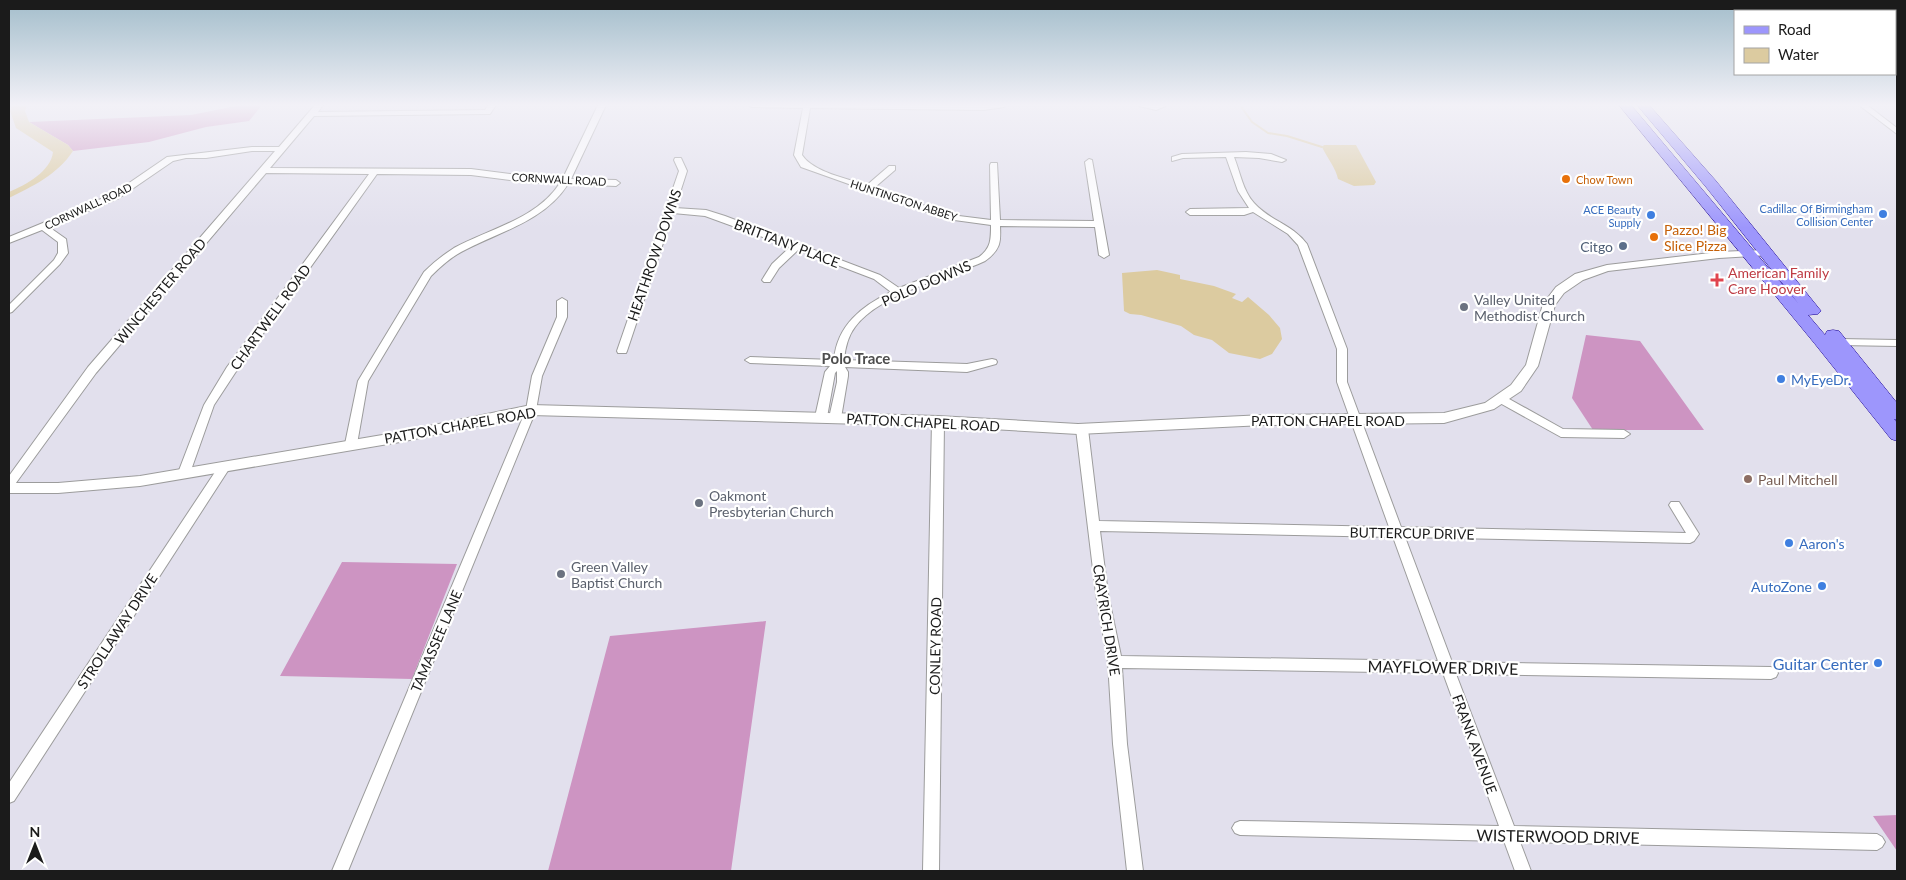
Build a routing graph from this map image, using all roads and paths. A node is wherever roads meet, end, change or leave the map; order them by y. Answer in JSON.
{"nodes":[{"id":1,"x":284,"y":146,"type":"edge"},
{"id":2,"x":582,"y":146,"type":"edge"},
{"id":3,"x":798,"y":146,"type":"edge"},
{"id":4,"x":1659,"y":146,"type":"edge"},
{"id":5,"x":1678,"y":146,"type":"edge"},
{"id":6,"x":281,"y":149,"type":"junction"},
{"id":7,"x":1230,"y":156,"type":"junction"},
{"id":8,"x":1175,"y":159,"type":"dead end"},
{"id":9,"x":678,"y":160,"type":"dead end"},
{"id":10,"x":1282,"y":160,"type":"dead end"},
{"id":11,"x":1089,"y":162,"type":"dead end"},
{"id":12,"x":994,"y":165,"type":"dead end"},
{"id":13,"x":892,"y":168,"type":"dead end"},
{"id":14,"x":263,"y":170,"type":"junction"},
{"id":15,"x":375,"y":171,"type":"junction"},
{"id":16,"x":565,"y":181,"type":"junction"},
{"id":17,"x":616,"y":182,"type":"dead end"},
{"id":18,"x":868,"y":189,"type":"junction"},
{"id":19,"x":1255,"y":209,"type":"junction"},
{"id":20,"x":670,"y":210,"type":"junction"},
{"id":21,"x":1190,"y":212,"type":"dead end"},
{"id":22,"x":995,"y":223,"type":"junction"},
{"id":23,"x":1098,"y":224,"type":"junction"},
{"id":24,"x":44,"y":226,"type":"junction"},
{"id":25,"x":9,"y":240,"type":"edge"},
{"id":26,"x":796,"y":247,"type":"junction"},
{"id":27,"x":1748,"y":253,"type":"junction"},
{"id":28,"x":1765,"y":253,"type":"junction"},
{"id":29,"x":1719,"y":254,"type":"junction"},
{"id":30,"x":1104,"y":255,"type":"dead end"},
{"id":31,"x":1764,"y":272,"type":"junction"},
{"id":32,"x":767,"y":280,"type":"dead end"},
{"id":33,"x":899,"y":293,"type":"junction"},
{"id":34,"x":562,"y":301,"type":"dead end"},
{"id":35,"x":9,"y":310,"type":"edge"},
{"id":36,"x":1897,"y":343,"type":"edge"},
{"id":37,"x":1832,"y":344,"type":"junction"},
{"id":38,"x":622,"y":351,"type":"dead end"},
{"id":39,"x":750,"y":360,"type":"dead end"},
{"id":40,"x":992,"y":362,"type":"dead end"},
{"id":41,"x":838,"y":364,"type":"junction"},
{"id":42,"x":1502,"y":399,"type":"junction"},
{"id":43,"x":531,"y":410,"type":"junction"},
{"id":44,"x":1897,"y":414,"type":"edge"},
{"id":45,"x":821,"y":417,"type":"junction"},
{"id":46,"x":835,"y":418,"type":"junction"},
{"id":47,"x":1355,"y":419,"type":"junction"},
{"id":48,"x":938,"y":421,"type":"junction"},
{"id":49,"x":1082,"y":429,"type":"junction"},
{"id":50,"x":1624,"y":434,"type":"dead end"},
{"id":51,"x":1897,"y":435,"type":"edge"},
{"id":52,"x":351,"y":444,"type":"junction"},
{"id":53,"x":226,"y":466,"type":"junction"},
{"id":54,"x":184,"y":473,"type":"junction"},
{"id":55,"x":9,"y":484,"type":"edge"},
{"id":56,"x":9,"y":488,"type":"edge"},
{"id":57,"x":1675,"y":505,"type":"dead end"},
{"id":58,"x":1094,"y":526,"type":"junction"},
{"id":59,"x":1396,"y":532,"type":"junction"},
{"id":60,"x":1115,"y":662,"type":"junction"},
{"id":61,"x":1447,"y":668,"type":"junction"},
{"id":62,"x":1771,"y":673,"type":"dead end"},
{"id":63,"x":9,"y":796,"type":"edge"},
{"id":64,"x":1240,"y":828,"type":"dead end"},
{"id":65,"x":1509,"y":835,"type":"junction"},
{"id":66,"x":1877,"y":842,"type":"dead end"},
{"id":67,"x":340,"y":871,"type":"edge"},
{"id":68,"x":932,"y":871,"type":"edge"},
{"id":69,"x":1135,"y":871,"type":"edge"},
{"id":70,"x":1522,"y":871,"type":"edge"}],
"edges":[{"from":1,"to":6,"type":"street","name":"WINCHESTER ROAD"},
{"from":2,"to":16,"type":"street"},
{"from":3,"to":18,"type":"street","name":"HUNTINGTON ABBEY"},
{"from":4,"to":27,"type":"main road"},
{"from":5,"to":28,"type":"main road"},
{"from":6,"to":14,"type":"street","name":"WINCHESTER ROAD"},
{"from":6,"to":24,"type":"street","name":"CORNWALL ROAD"},
{"from":7,"to":8,"type":"street"},
{"from":7,"to":10,"type":"street"},
{"from":7,"to":19,"type":"street"},
{"from":9,"to":20,"type":"street","name":"HEATHROW DOWNS"},
{"from":11,"to":23,"type":"street"},
{"from":12,"to":22,"type":"street","name":"POLO DOWNS"},
{"from":13,"to":18,"type":"street"},
{"from":14,"to":15,"type":"street","name":"CORNWALL ROAD"},
{"from":14,"to":55,"type":"street","name":"WINCHESTER ROAD"},
{"from":15,"to":16,"type":"street","name":"CORNWALL ROAD"},
{"from":15,"to":54,"type":"street","name":"CHARTWELL ROAD"},
{"from":16,"to":17,"type":"street","name":"CORNWALL ROAD"},
{"from":16,"to":52,"type":"street"},
{"from":18,"to":22,"type":"street","name":"HUNTINGTON ABBEY"},
{"from":19,"to":21,"type":"street"},
{"from":19,"to":47,"type":"street","name":"FRANK AVENUE"},
{"from":20,"to":26,"type":"street","name":"BRITTANY PLACE"},
{"from":20,"to":38,"type":"street","name":"HEATHROW DOWNS"},
{"from":22,"to":23,"type":"street","name":"HUNTINGTON ABBEY"},
{"from":22,"to":33,"type":"street","name":"POLO DOWNS"},
{"from":23,"to":30,"type":"street"},
{"from":24,"to":25,"type":"street","name":"CORNWALL ROAD"},
{"from":24,"to":35,"type":"street"},
{"from":26,"to":32,"type":"street"},
{"from":26,"to":33,"type":"street","name":"BRITTANY PLACE"},
{"from":27,"to":28,"type":"street","name":"PATTON CHAPEL ROAD"},
{"from":27,"to":29,"type":"street","name":"PATTON CHAPEL ROAD"},
{"from":27,"to":31,"type":"main road"},
{"from":28,"to":37,"type":"main road"},
{"from":29,"to":31,"type":"street"},
{"from":29,"to":42,"type":"street","name":"PATTON CHAPEL ROAD"},
{"from":31,"to":37,"type":"main road"},
{"from":33,"to":41,"type":"street","name":"POLO DOWNS"},
{"from":34,"to":43,"type":"street","name":"TAMASSEE LANE"},
{"from":36,"to":37,"type":"street"},
{"from":37,"to":44,"type":"main road"},
{"from":37,"to":51,"type":"main road"},
{"from":39,"to":41,"type":"street"},
{"from":40,"to":41,"type":"street"},
{"from":41,"to":45,"type":"street","name":"POLO DOWNS"},
{"from":41,"to":46,"type":"street","name":"POLO DOWNS"},
{"from":42,"to":47,"type":"street","name":"PATTON CHAPEL ROAD"},
{"from":42,"to":50,"type":"street"},
{"from":43,"to":45,"type":"street","name":"PATTON CHAPEL ROAD"},
{"from":43,"to":52,"type":"street","name":"PATTON CHAPEL ROAD"},
{"from":43,"to":67,"type":"street","name":"TAMASSEE LANE"},
{"from":45,"to":46,"type":"street","name":"PATTON CHAPEL ROAD"},
{"from":46,"to":48,"type":"street","name":"PATTON CHAPEL ROAD"},
{"from":47,"to":49,"type":"street","name":"PATTON CHAPEL ROAD"},
{"from":47,"to":59,"type":"street","name":"FRANK AVENUE"},
{"from":48,"to":49,"type":"street","name":"PATTON CHAPEL ROAD"},
{"from":48,"to":68,"type":"street","name":"CONLEY ROAD"},
{"from":49,"to":58,"type":"street","name":"CRAYRICH DRIVE"},
{"from":52,"to":53,"type":"street","name":"PATTON CHAPEL ROAD"},
{"from":53,"to":54,"type":"street","name":"PATTON CHAPEL ROAD"},
{"from":53,"to":63,"type":"street","name":"STROLLAWAY DRIVE"},
{"from":54,"to":56,"type":"street","name":"PATTON CHAPEL ROAD"},
{"from":57,"to":59,"type":"street","name":"BUTTERCUP DRIVE"},
{"from":58,"to":59,"type":"street","name":"BUTTERCUP DRIVE"},
{"from":58,"to":60,"type":"street","name":"CRAYRICH DRIVE"},
{"from":59,"to":61,"type":"street","name":"FRANK AVENUE"},
{"from":60,"to":61,"type":"street","name":"MAYFLOWER DRIVE"},
{"from":60,"to":69,"type":"street","name":"CRAYRICH DRIVE"},
{"from":61,"to":62,"type":"street","name":"MAYFLOWER DRIVE"},
{"from":61,"to":65,"type":"street","name":"FRANK AVENUE"},
{"from":64,"to":65,"type":"street","name":"WISTERWOOD DRIVE"},
{"from":65,"to":66,"type":"street","name":"WISTERWOOD DRIVE"},
{"from":65,"to":70,"type":"street","name":"FRANK AVENUE"}]}
